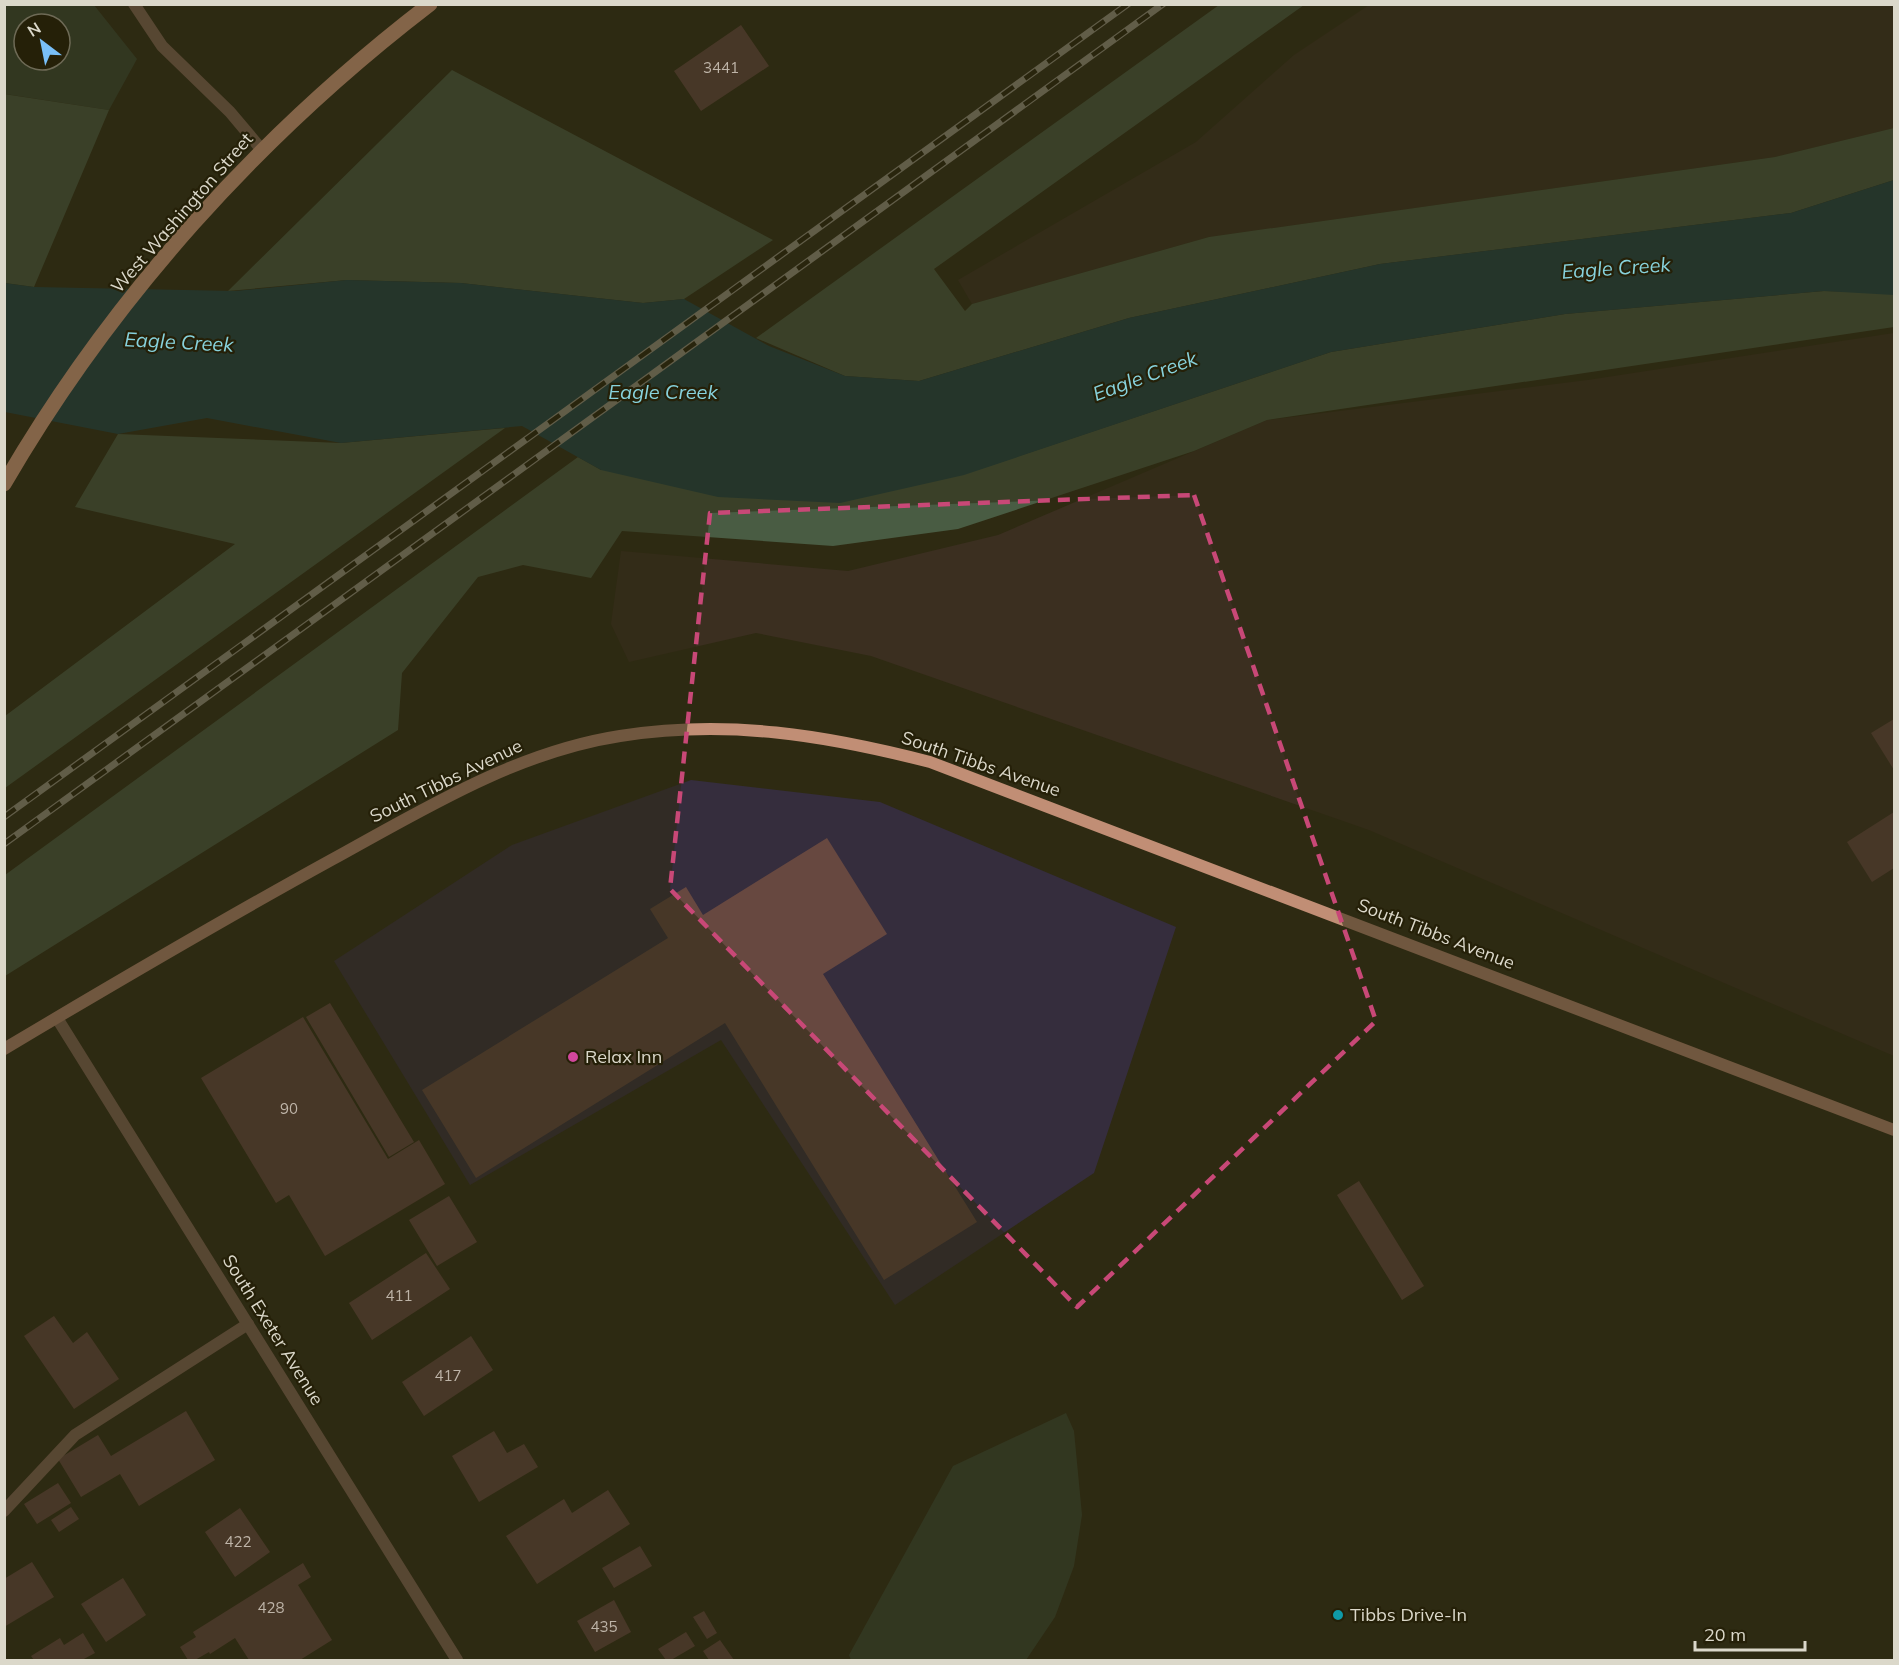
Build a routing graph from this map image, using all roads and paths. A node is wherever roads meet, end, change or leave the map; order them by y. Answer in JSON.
{"nodes":[{"id":1,"x":134,"y":4,"type":"edge"},
{"id":2,"x":430,"y":4,"type":"edge"},
{"id":3,"x":262,"y":150,"type":"junction"},
{"id":4,"x":4,"y":484,"type":"edge"},
{"id":5,"x":57,"y":1018,"type":"junction"},
{"id":6,"x":4,"y":1049,"type":"edge"},
{"id":7,"x":1894,"y":1130,"type":"edge"},
{"id":8,"x":248,"y":1324,"type":"junction"},
{"id":9,"x":4,"y":1511,"type":"edge"},
{"id":10,"x":457,"y":1660,"type":"edge"}],
"edges":[{"from":1,"to":3,"type":"street"},
{"from":2,"to":3,"type":"main road","name":"West Washington Street"},
{"from":3,"to":4,"type":"main road","name":"West Washington Street"},
{"from":5,"to":6,"type":"main road","name":"South Tibbs Avenue"},
{"from":5,"to":7,"type":"main road","name":"South Tibbs Avenue"},
{"from":5,"to":8,"type":"street","name":"South Exeter Avenue"},
{"from":8,"to":9,"type":"street"},
{"from":8,"to":10,"type":"street","name":"South Exeter Avenue"}]}
